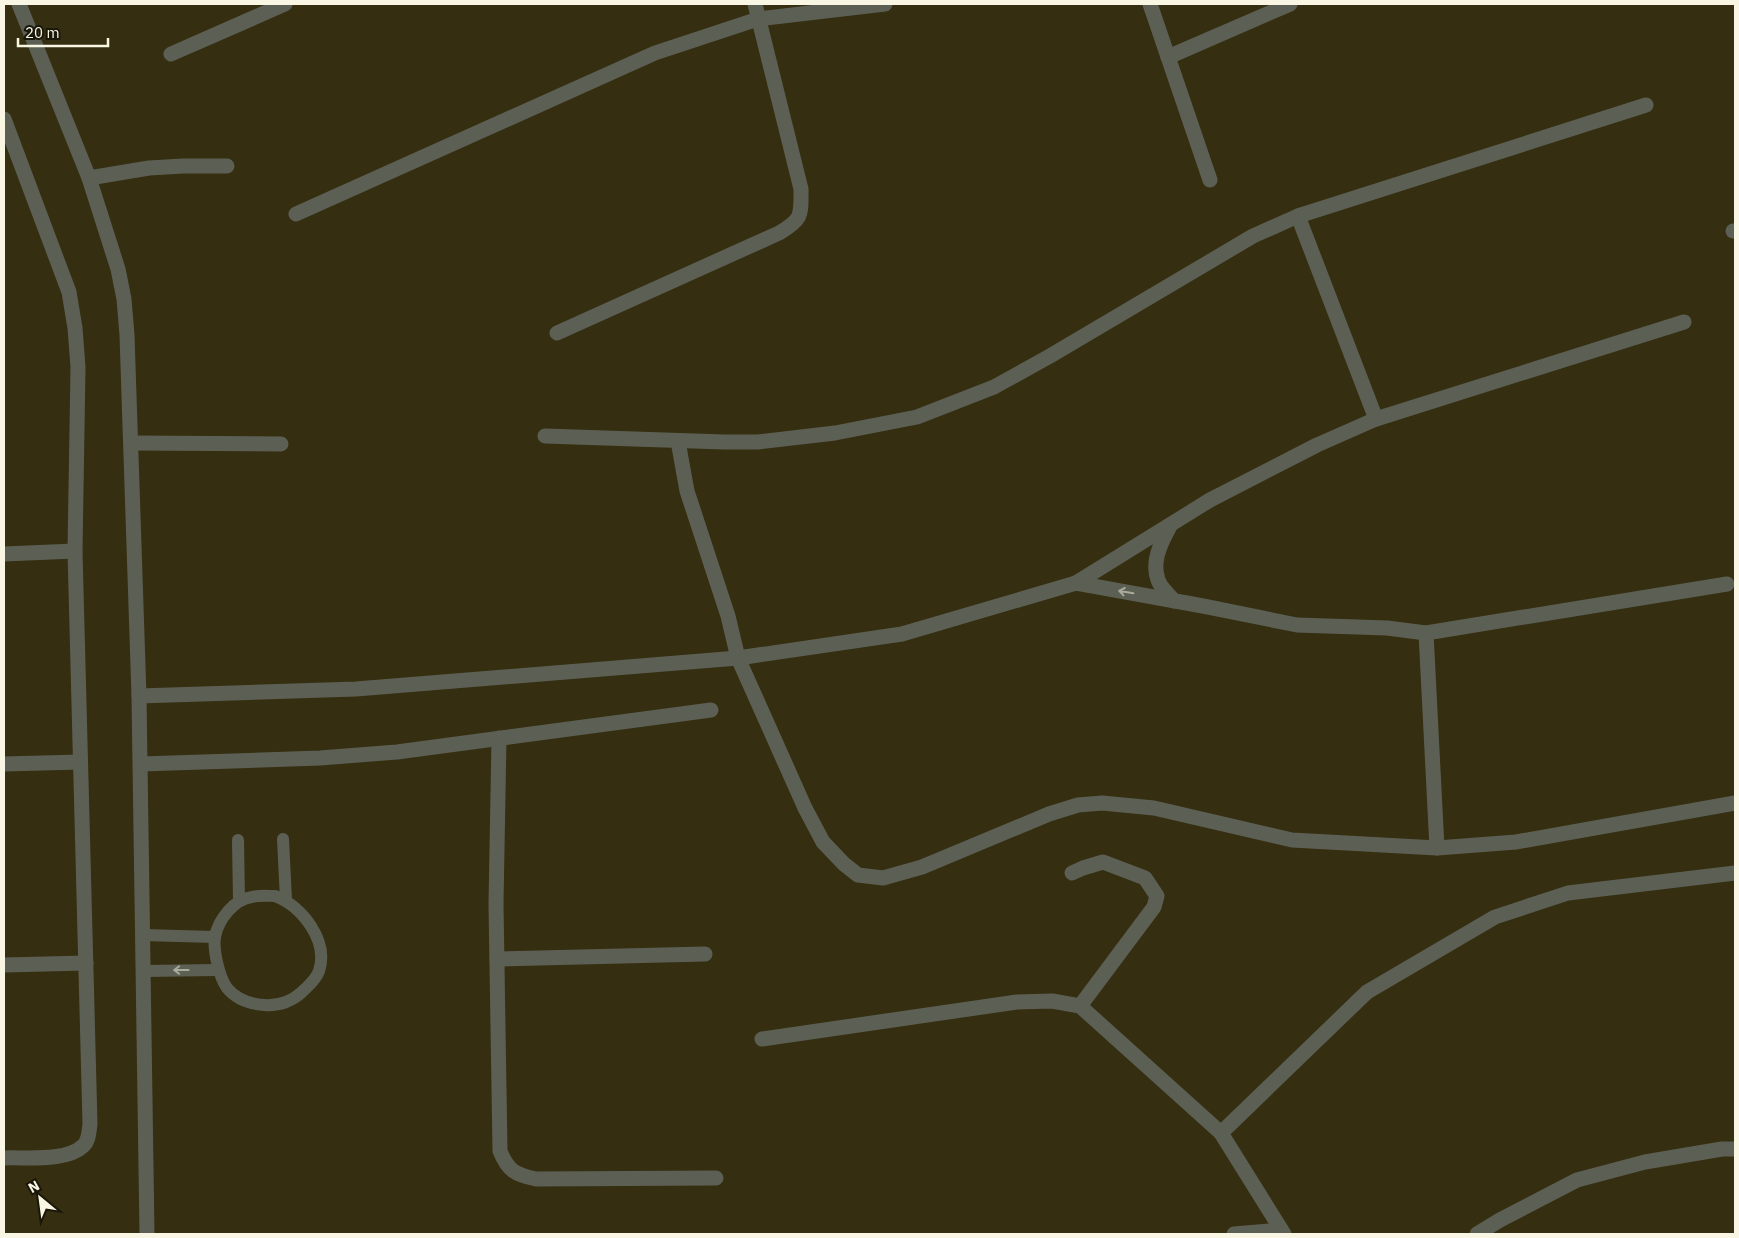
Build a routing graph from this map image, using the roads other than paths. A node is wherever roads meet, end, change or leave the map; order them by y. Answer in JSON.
{"nodes":[{"id":1,"x":19,"y":4,"type":"edge"},
{"id":2,"x":285,"y":4,"type":"edge"},
{"id":3,"x":755,"y":4,"type":"edge"},
{"id":4,"x":885,"y":4,"type":"edge"},
{"id":5,"x":1150,"y":4,"type":"edge"},
{"id":6,"x":1290,"y":4,"type":"edge"},
{"id":7,"x":758,"y":20,"type":"junction"},
{"id":8,"x":171,"y":54,"type":"dead end"},
{"id":9,"x":1168,"y":57,"type":"junction"},
{"id":10,"x":1646,"y":105,"type":"dead end"},
{"id":11,"x":4,"y":119,"type":"edge"},
{"id":12,"x":227,"y":166,"type":"dead end"},
{"id":13,"x":89,"y":178,"type":"junction"},
{"id":14,"x":1210,"y":180,"type":"dead end"},
{"id":15,"x":296,"y":214,"type":"dead end"},
{"id":16,"x":1298,"y":216,"type":"junction"},
{"id":17,"x":1684,"y":322,"type":"dead end"},
{"id":18,"x":557,"y":333,"type":"dead end"},
{"id":19,"x":1376,"y":419,"type":"junction"},
{"id":20,"x":545,"y":436,"type":"dead end"},
{"id":21,"x":678,"y":441,"type":"junction"},
{"id":22,"x":131,"y":442,"type":"junction"},
{"id":23,"x":280,"y":444,"type":"dead end"},
{"id":24,"x":1172,"y":524,"type":"junction"},
{"id":25,"x":75,"y":551,"type":"junction"},
{"id":26,"x":4,"y":554,"type":"edge"},
{"id":27,"x":1076,"y":583,"type":"junction"},
{"id":28,"x":1727,"y":584,"type":"dead end"},
{"id":29,"x":1174,"y":601,"type":"junction"},
{"id":30,"x":1426,"y":633,"type":"junction"},
{"id":31,"x":738,"y":658,"type":"junction"},
{"id":32,"x":139,"y":696,"type":"junction"},
{"id":33,"x":711,"y":710,"type":"dead end"},
{"id":34,"x":499,"y":738,"type":"junction"},
{"id":35,"x":80,"y":762,"type":"junction"},
{"id":36,"x":4,"y":764,"type":"edge"},
{"id":37,"x":141,"y":764,"type":"junction"},
{"id":38,"x":1735,"y":803,"type":"edge"},
{"id":39,"x":283,"y":839,"type":"dead end"},
{"id":40,"x":238,"y":840,"type":"dead end"},
{"id":41,"x":1437,"y":848,"type":"junction"},
{"id":42,"x":1072,"y":873,"type":"dead end"},
{"id":43,"x":1735,"y":873,"type":"edge"},
{"id":44,"x":286,"y":900,"type":"junction"},
{"id":45,"x":239,"y":901,"type":"junction"},
{"id":46,"x":143,"y":935,"type":"junction"},
{"id":47,"x":215,"y":937,"type":"junction"},
{"id":48,"x":705,"y":954,"type":"dead end"},
{"id":49,"x":497,"y":959,"type":"junction"},
{"id":50,"x":86,"y":963,"type":"junction"},
{"id":51,"x":4,"y":965,"type":"edge"},
{"id":52,"x":144,"y":970,"type":"junction"},
{"id":53,"x":218,"y":970,"type":"junction"},
{"id":54,"x":1080,"y":1006,"type":"junction"},
{"id":55,"x":762,"y":1040,"type":"dead end"},
{"id":56,"x":1222,"y":1133,"type":"junction"},
{"id":57,"x":1735,"y":1149,"type":"edge"},
{"id":58,"x":4,"y":1158,"type":"edge"},
{"id":59,"x":716,"y":1178,"type":"dead end"},
{"id":60,"x":1282,"y":1232,"type":"edge"},
{"id":61,"x":147,"y":1234,"type":"edge"},
{"id":62,"x":1234,"y":1234,"type":"edge"},
{"id":63,"x":1477,"y":1234,"type":"edge"}],
"edges":[{"from":1,"to":13,"type":"street"},
{"from":2,"to":8,"type":"street"},
{"from":3,"to":7,"type":"street"},
{"from":4,"to":7,"type":"street"},
{"from":5,"to":9,"type":"street"},
{"from":6,"to":9,"type":"street"},
{"from":7,"to":15,"type":"street"},
{"from":7,"to":18,"type":"street"},
{"from":9,"to":14,"type":"street"},
{"from":10,"to":16,"type":"street"},
{"from":11,"to":25,"type":"street"},
{"from":12,"to":13,"type":"street"},
{"from":13,"to":22,"type":"street"},
{"from":16,"to":19,"type":"street"},
{"from":16,"to":21,"type":"street"},
{"from":17,"to":19,"type":"street"},
{"from":19,"to":24,"type":"street"},
{"from":20,"to":21,"type":"street"},
{"from":21,"to":31,"type":"street"},
{"from":22,"to":23,"type":"street"},
{"from":22,"to":32,"type":"street"},
{"from":24,"to":27,"type":"street"},
{"from":24,"to":29,"type":"street"},
{"from":25,"to":26,"type":"street"},
{"from":25,"to":35,"type":"street"},
{"from":29,"to":27,"type":"street","one_way":true},
{"from":27,"to":31,"type":"street"},
{"from":28,"to":30,"type":"street"},
{"from":29,"to":30,"type":"street"},
{"from":30,"to":41,"type":"street"},
{"from":31,"to":32,"type":"street"},
{"from":31,"to":41,"type":"street"},
{"from":32,"to":37,"type":"street"},
{"from":33,"to":34,"type":"street"},
{"from":34,"to":37,"type":"street"},
{"from":34,"to":49,"type":"street"},
{"from":35,"to":36,"type":"street"},
{"from":35,"to":50,"type":"street"},
{"from":37,"to":46,"type":"street"},
{"from":38,"to":41,"type":"street"},
{"from":39,"to":44,"type":"lane"},
{"from":40,"to":45,"type":"lane"},
{"from":42,"to":54,"type":"street"},
{"from":43,"to":56,"type":"street"},
{"from":44,"to":45,"type":"lane"},
{"from":44,"to":53,"type":"lane"},
{"from":45,"to":47,"type":"lane"},
{"from":46,"to":47,"type":"lane"},
{"from":46,"to":52,"type":"street"},
{"from":47,"to":53,"type":"lane"},
{"from":48,"to":49,"type":"street"},
{"from":49,"to":59,"type":"street"},
{"from":50,"to":51,"type":"street"},
{"from":50,"to":58,"type":"street"},
{"from":53,"to":52,"type":"lane","one_way":true},
{"from":52,"to":61,"type":"street"},
{"from":54,"to":55,"type":"street"},
{"from":54,"to":56,"type":"street"},
{"from":56,"to":60,"type":"street"},
{"from":57,"to":63,"type":"street"},
{"from":60,"to":62,"type":"street"}]}
